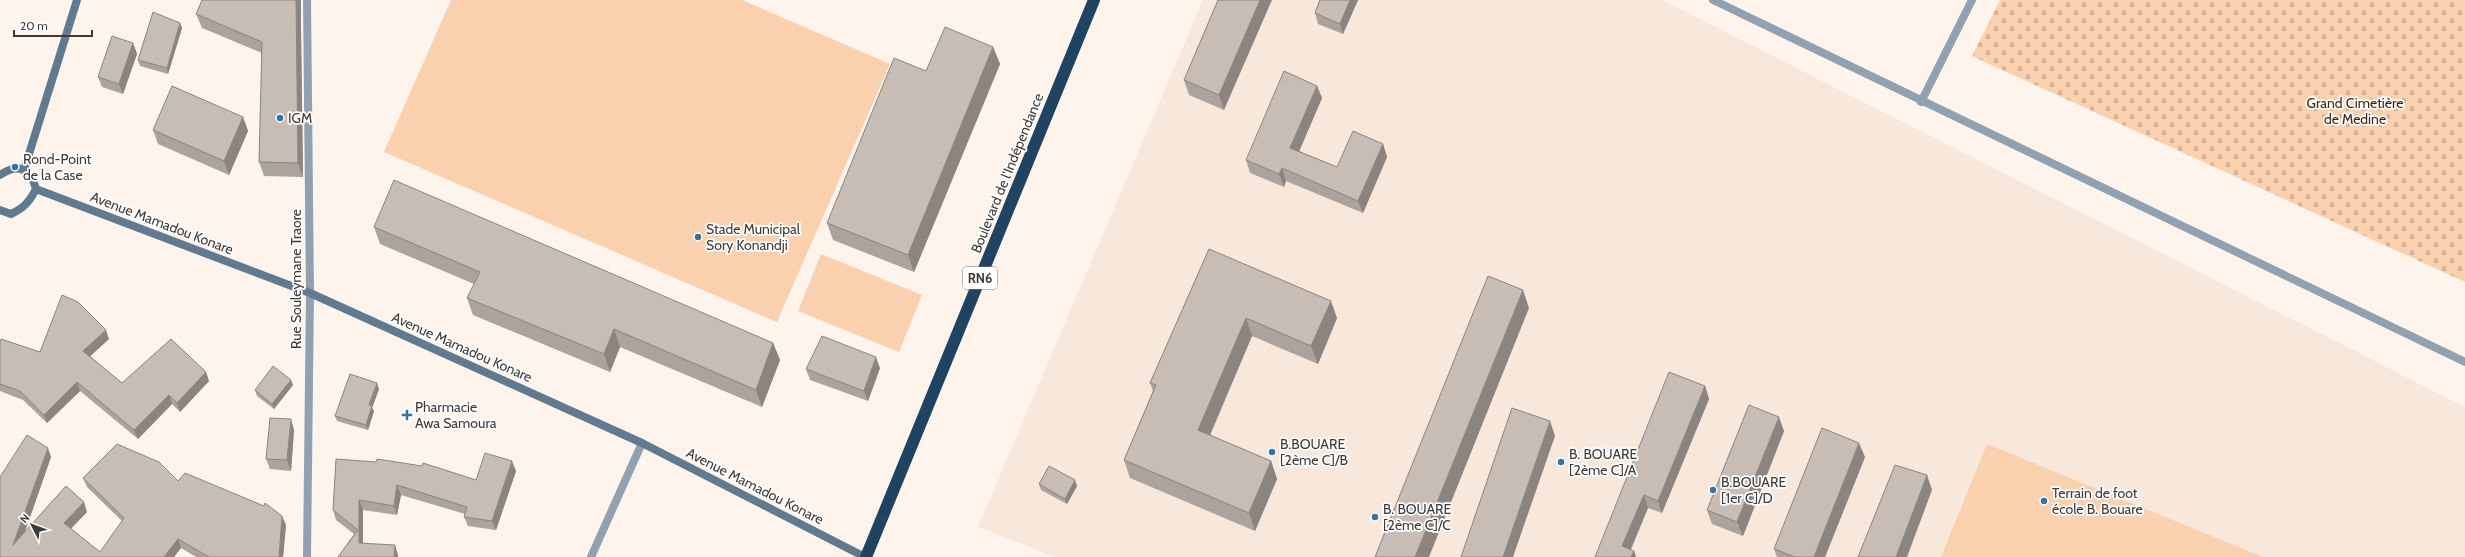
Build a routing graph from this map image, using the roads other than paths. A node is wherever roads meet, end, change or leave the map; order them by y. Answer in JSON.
{"nodes":[{"id":1,"x":77,"y":0,"type":"edge"},
{"id":2,"x":307,"y":0,"type":"edge"},
{"id":3,"x":1094,"y":0,"type":"edge"},
{"id":4,"x":1714,"y":0,"type":"edge"},
{"id":5,"x":1972,"y":0,"type":"edge"},
{"id":6,"x":1921,"y":102,"type":"junction"},
{"id":7,"x":24,"y":170,"type":"junction"},
{"id":8,"x":0,"y":175,"type":"edge"},
{"id":9,"x":36,"y":188,"type":"junction"},
{"id":10,"x":1,"y":214,"type":"edge"},
{"id":11,"x":310,"y":293,"type":"junction"},
{"id":12,"x":2465,"y":362,"type":"edge"},
{"id":13,"x":642,"y":443,"type":"junction"},
{"id":14,"x":307,"y":557,"type":"edge"},
{"id":15,"x":591,"y":557,"type":"edge"},
{"id":16,"x":865,"y":557,"type":"edge"}],
"edges":[{"from":1,"to":7,"type":"main road"},
{"from":2,"to":11,"type":"street","name":"Rue Souleymane Traore"},
{"from":3,"to":16,"type":"highway","name":"Boulevard de l'Indépendance","number":"RN6"},
{"from":4,"to":6,"type":"street"},
{"from":5,"to":6,"type":"street"},
{"from":6,"to":12,"type":"street"},
{"from":7,"to":8,"type":"main road"},
{"from":7,"to":9,"type":"main road"},
{"from":9,"to":10,"type":"main road"},
{"from":9,"to":11,"type":"main road","name":"Avenue Mamadou Konare"},
{"from":11,"to":13,"type":"main road","name":"Avenue Mamadou Konare"},
{"from":11,"to":14,"type":"street","name":"Rue Souleymane Traore"},
{"from":13,"to":15,"type":"street"},
{"from":13,"to":16,"type":"main road","name":"Avenue Mamadou Konare"}]}
